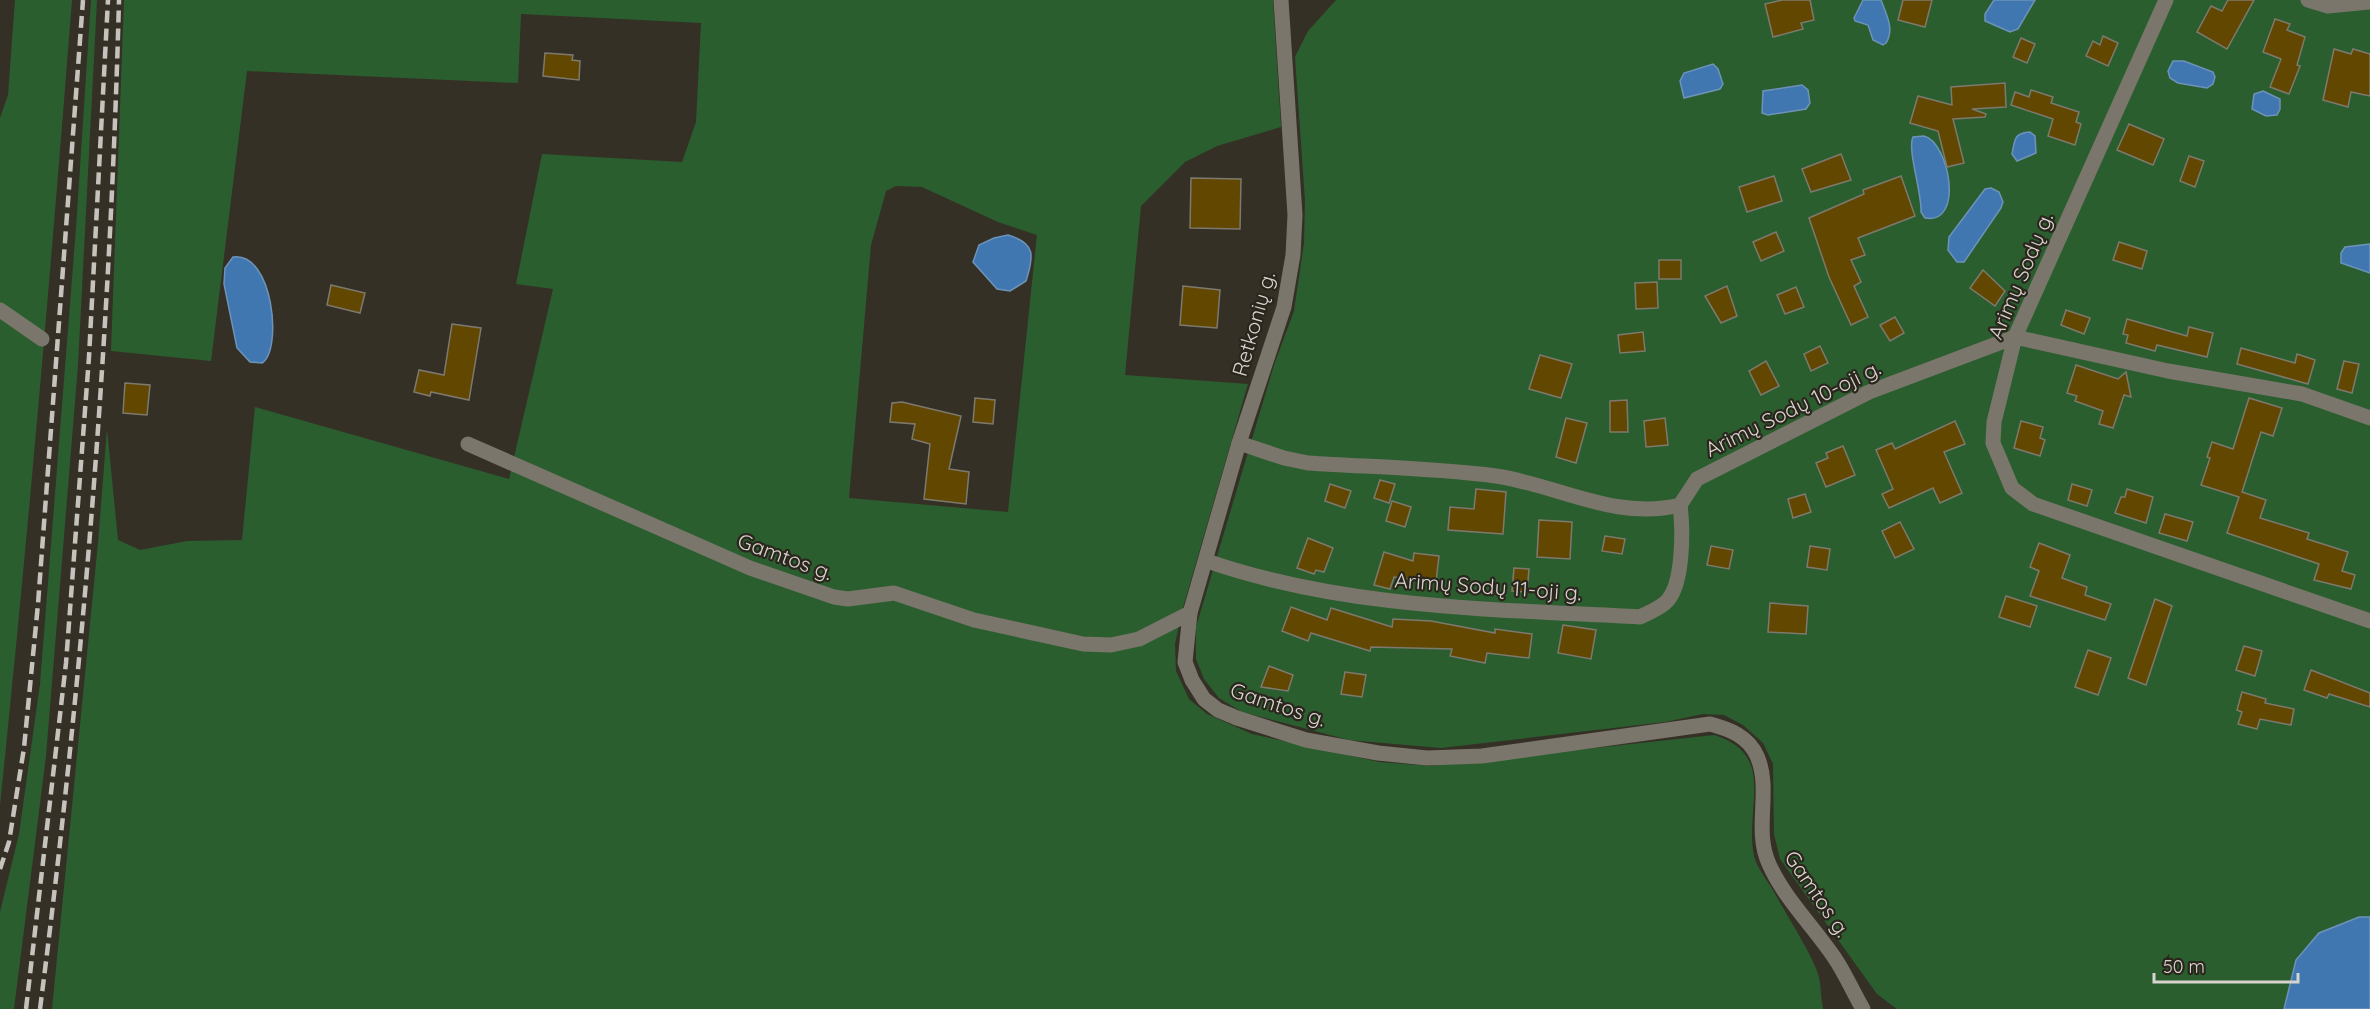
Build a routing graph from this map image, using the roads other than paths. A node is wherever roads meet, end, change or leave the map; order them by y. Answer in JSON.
{"nodes":[{"id":1,"x":1281,"y":0,"type":"edge"},
{"id":2,"x":2166,"y":0,"type":"edge"},
{"id":3,"x":2308,"y":0,"type":"edge"},
{"id":4,"x":2370,"y":2,"type":"edge"},
{"id":5,"x":0,"y":310,"type":"edge"},
{"id":6,"x":2015,"y":337,"type":"junction"},
{"id":7,"x":42,"y":339,"type":"dead end"},
{"id":8,"x":2370,"y":418,"type":"edge"},
{"id":9,"x":1239,"y":443,"type":"junction"},
{"id":10,"x":468,"y":444,"type":"dead end"},
{"id":11,"x":1680,"y":505,"type":"junction"},
{"id":12,"x":1207,"y":561,"type":"junction"},
{"id":13,"x":1190,"y":613,"type":"junction"},
{"id":14,"x":2370,"y":621,"type":"edge"},
{"id":15,"x":1863,"y":1009,"type":"edge"}],
"edges":[{"from":1,"to":9,"type":"street","name":"Retkonių g."},
{"from":2,"to":6,"type":"street","name":"Arimų Sodų g."},
{"from":3,"to":4,"type":"street"},
{"from":5,"to":7,"type":"street"},
{"from":6,"to":8,"type":"street"},
{"from":6,"to":11,"type":"street","name":"Arimų Sodų 10-oji g."},
{"from":6,"to":14,"type":"street","name":"Arimų Sodų g."},
{"from":9,"to":11,"type":"street"},
{"from":9,"to":12,"type":"street","name":"Retkonių g."},
{"from":10,"to":13,"type":"street","name":"Gamtos g."},
{"from":11,"to":12,"type":"street","name":"Arimų Sodų 11-oji g."},
{"from":12,"to":13,"type":"street","name":"Retkonių g."},
{"from":13,"to":15,"type":"street","name":"Gamtos g."}]}
